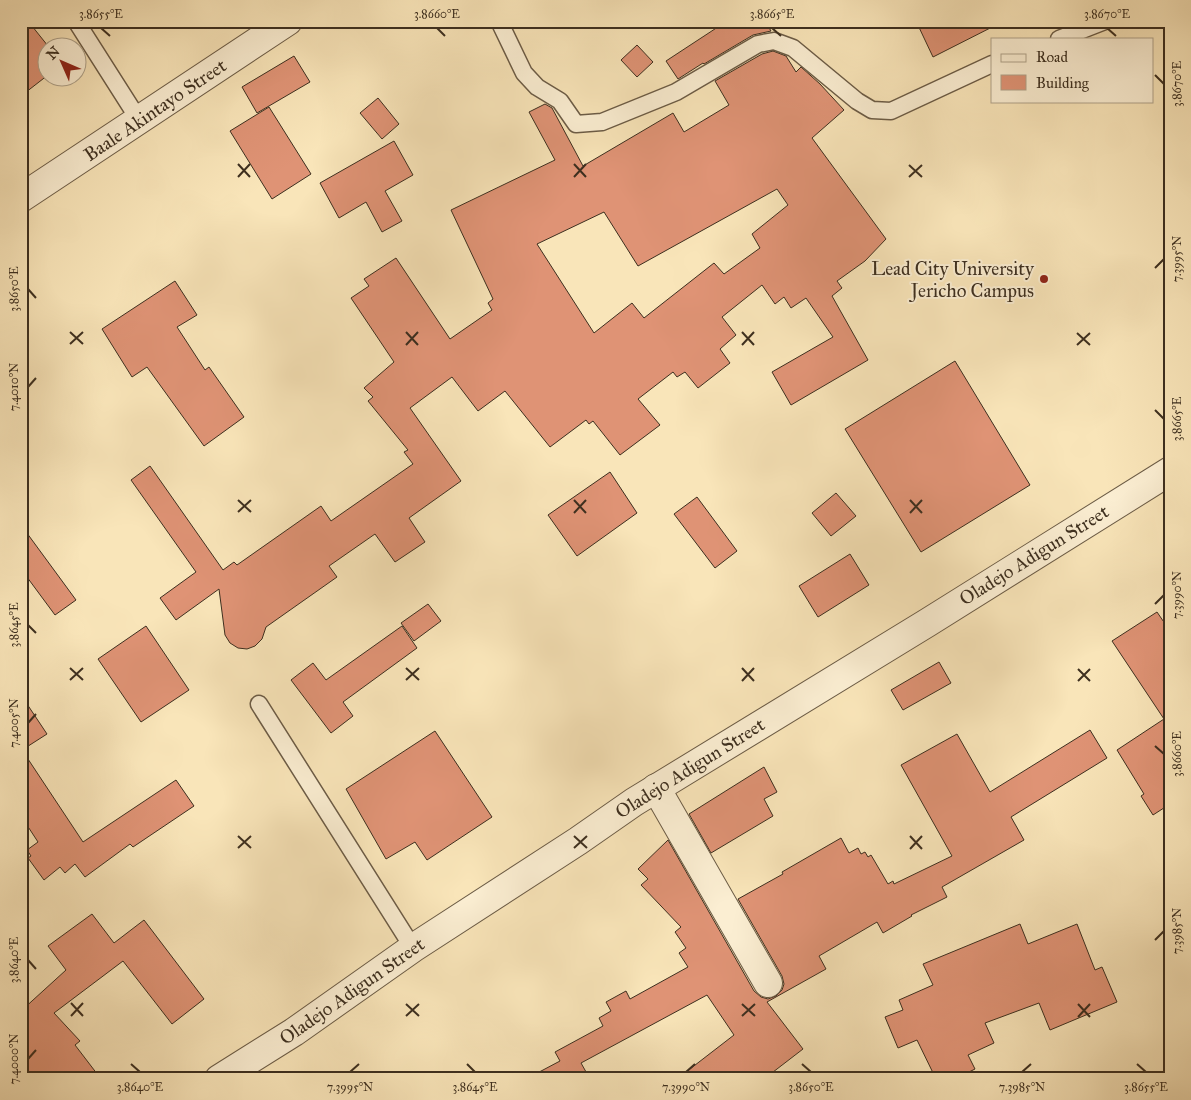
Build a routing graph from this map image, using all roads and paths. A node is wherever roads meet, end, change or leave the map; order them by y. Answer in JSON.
{"nodes":[{"id":1,"x":76,"y":21,"type":"edge"},
{"id":2,"x":288,"y":21,"type":"edge"},
{"id":3,"x":499,"y":21,"type":"edge"},
{"id":4,"x":1105,"y":21,"type":"edge"},
{"id":5,"x":1062,"y":38,"type":"edge"},
{"id":6,"x":991,"y":64,"type":"edge"},
{"id":7,"x":139,"y":120,"type":"junction"},
{"id":8,"x":21,"y":198,"type":"edge"},
{"id":9,"x":1170,"y":471,"type":"edge"},
{"id":10,"x":259,"y":704,"type":"dead end"},
{"id":11,"x":656,"y":788,"type":"junction"},
{"id":12,"x":413,"y":948,"type":"junction"},
{"id":13,"x":768,"y":983,"type":"dead end"},
{"id":14,"x":219,"y":1079,"type":"edge"}],
"edges":[{"from":1,"to":7,"type":"lane"},
{"from":2,"to":7,"type":"street","name":"Baale Akintayo Street"},
{"from":3,"to":6,"type":"lane"},
{"from":4,"to":5,"type":"lane"},
{"from":7,"to":8,"type":"street","name":"Baale Akintayo Street"},
{"from":9,"to":11,"type":"street","name":"Oladejo Adigun Street"},
{"from":10,"to":12,"type":"lane"},
{"from":11,"to":12,"type":"street","name":"Oladejo Adigun Street"},
{"from":11,"to":13,"type":"street"},
{"from":12,"to":14,"type":"street","name":"Oladejo Adigun Street"}]}
